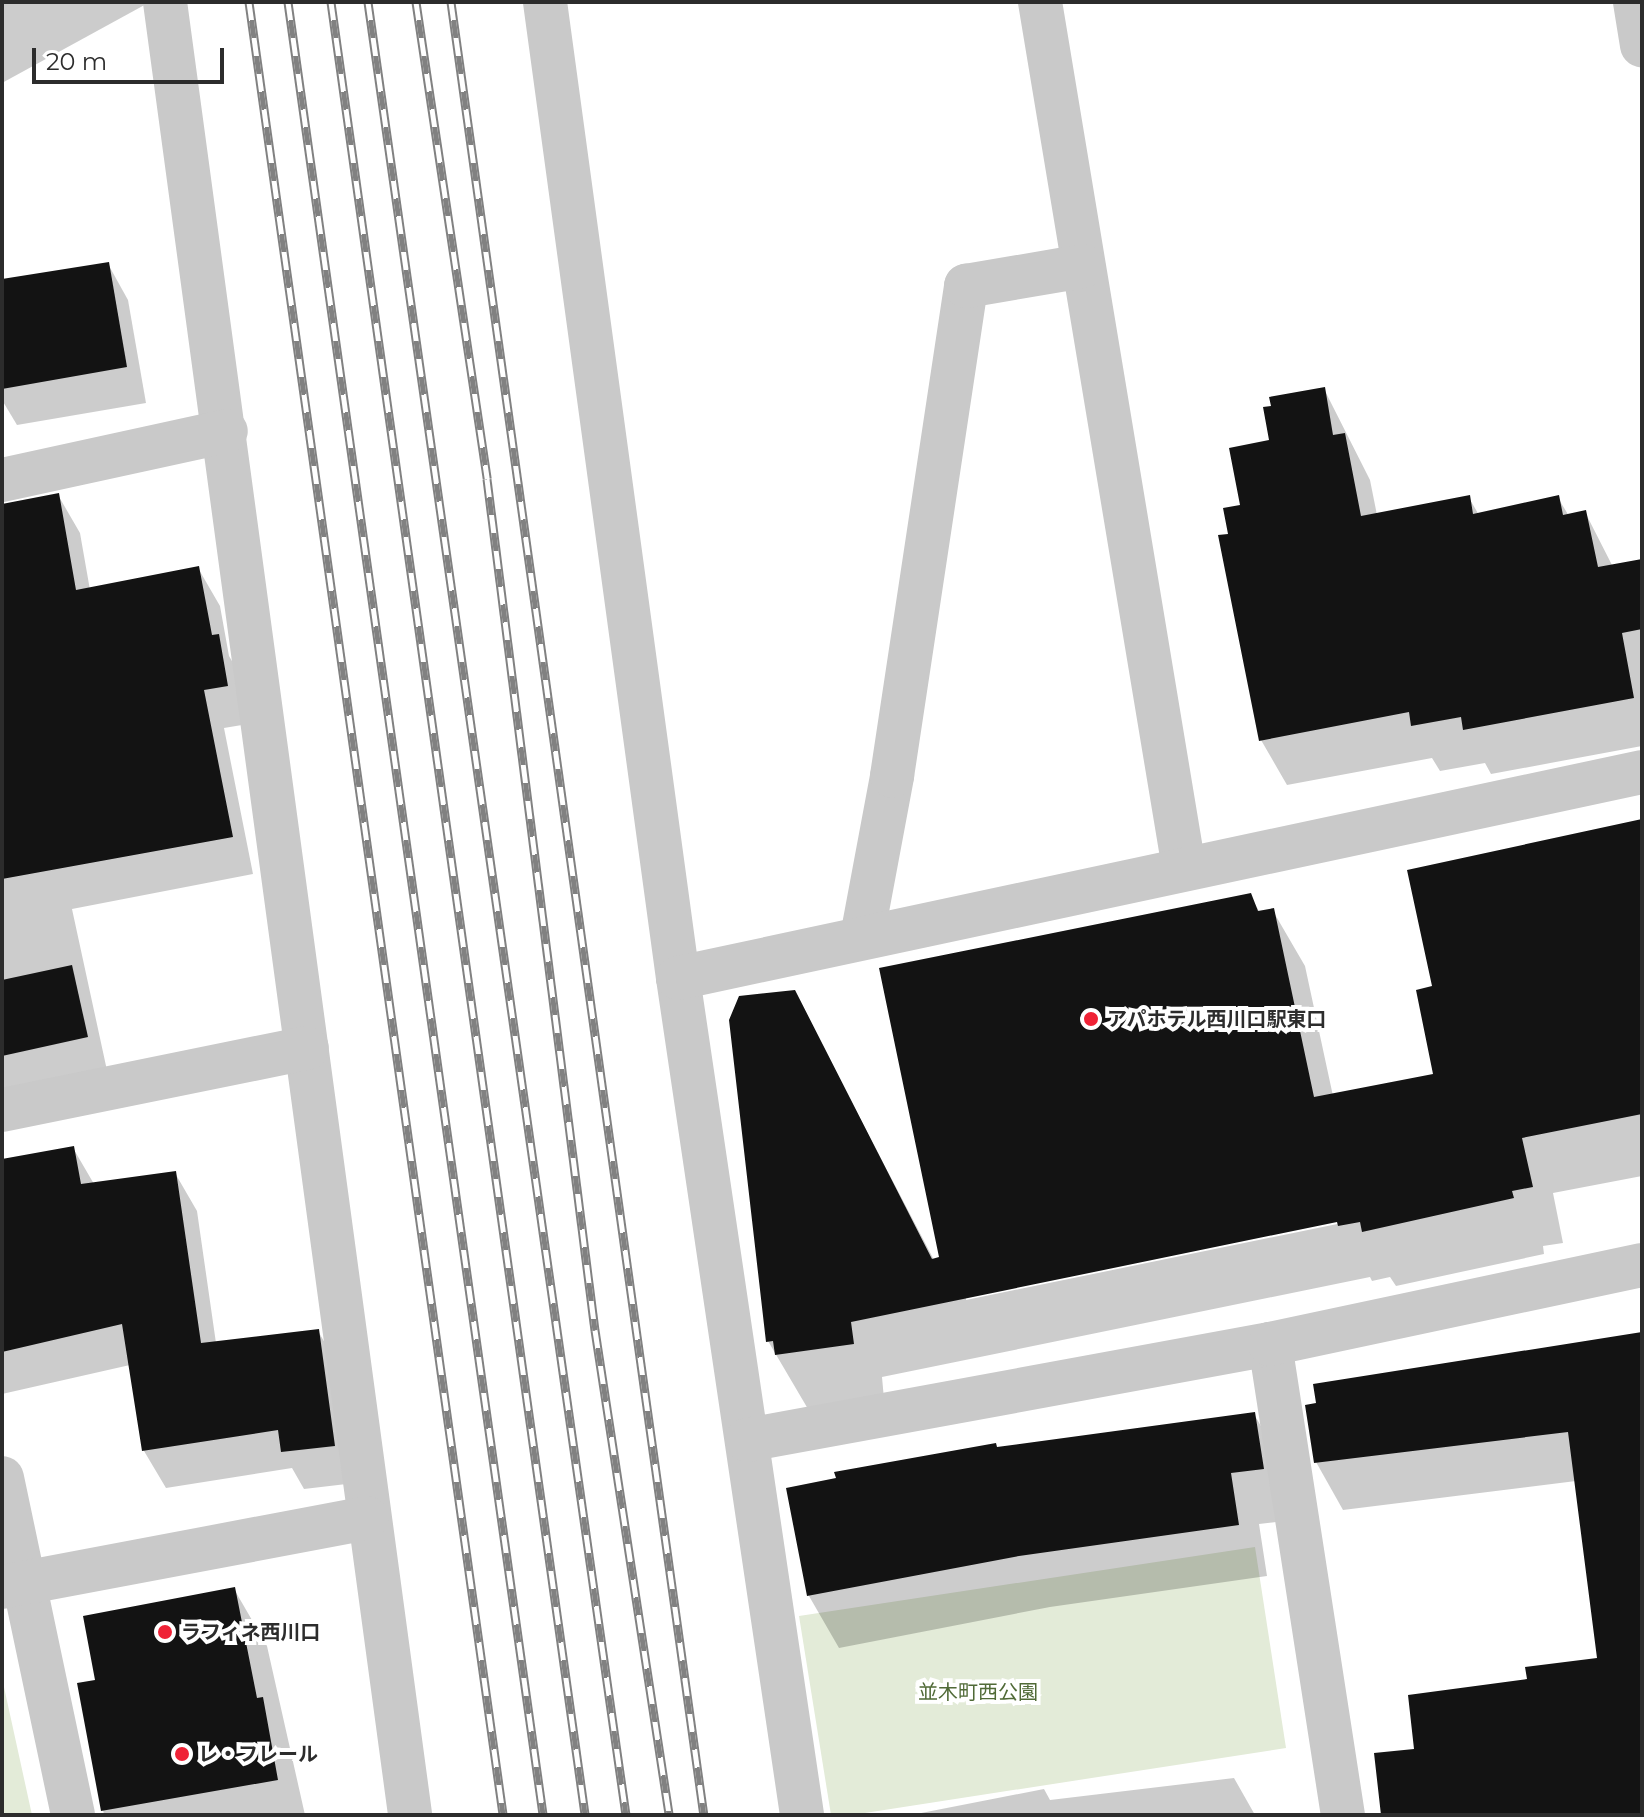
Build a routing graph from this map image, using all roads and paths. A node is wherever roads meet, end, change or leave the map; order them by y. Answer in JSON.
{"nodes":[{"id":1,"x":165,"y":2,"type":"edge"},
{"id":2,"x":545,"y":2,"type":"edge"},
{"id":3,"x":1040,"y":2,"type":"edge"},
{"id":4,"x":1635,"y":2,"type":"edge"},
{"id":5,"x":1642,"y":45,"type":"edge"},
{"id":6,"x":1083,"y":266,"type":"junction"},
{"id":7,"x":226,"y":431,"type":"junction"},
{"id":8,"x":2,"y":480,"type":"edge"},
{"id":9,"x":1642,"y":772,"type":"edge"},
{"id":10,"x":1184,"y":868,"type":"junction"},
{"id":11,"x":862,"y":937,"type":"junction"},
{"id":12,"x":678,"y":978,"type":"junction"},
{"id":13,"x":307,"y":1048,"type":"junction"},
{"id":14,"x":2,"y":1110,"type":"edge"},
{"id":15,"x":1642,"y":1265,"type":"edge"},
{"id":16,"x":1270,"y":1344,"type":"junction"},
{"id":17,"x":747,"y":1440,"type":"junction"},
{"id":18,"x":2,"y":1478,"type":"edge"},
{"id":19,"x":367,"y":1518,"type":"junction"},
{"id":20,"x":13,"y":1585,"type":"edge"},
{"id":21,"x":73,"y":1815,"type":"edge"},
{"id":22,"x":410,"y":1815,"type":"edge"},
{"id":23,"x":802,"y":1815,"type":"edge"},
{"id":24,"x":1343,"y":1815,"type":"edge"}],
"edges":[{"from":1,"to":7,"type":"street"},
{"from":2,"to":12,"type":"street"},
{"from":3,"to":6,"type":"street"},
{"from":4,"to":5,"type":"street"},
{"from":6,"to":10,"type":"street"},
{"from":6,"to":11,"type":"street"},
{"from":7,"to":8,"type":"street"},
{"from":7,"to":13,"type":"street"},
{"from":9,"to":10,"type":"street"},
{"from":10,"to":11,"type":"street"},
{"from":11,"to":12,"type":"street"},
{"from":12,"to":17,"type":"street"},
{"from":13,"to":14,"type":"street"},
{"from":13,"to":19,"type":"street"},
{"from":15,"to":16,"type":"street"},
{"from":16,"to":17,"type":"street"},
{"from":16,"to":24,"type":"street"},
{"from":17,"to":23,"type":"street"},
{"from":18,"to":20,"type":"street"},
{"from":19,"to":20,"type":"street"},
{"from":19,"to":22,"type":"street"},
{"from":20,"to":21,"type":"street"}]}
